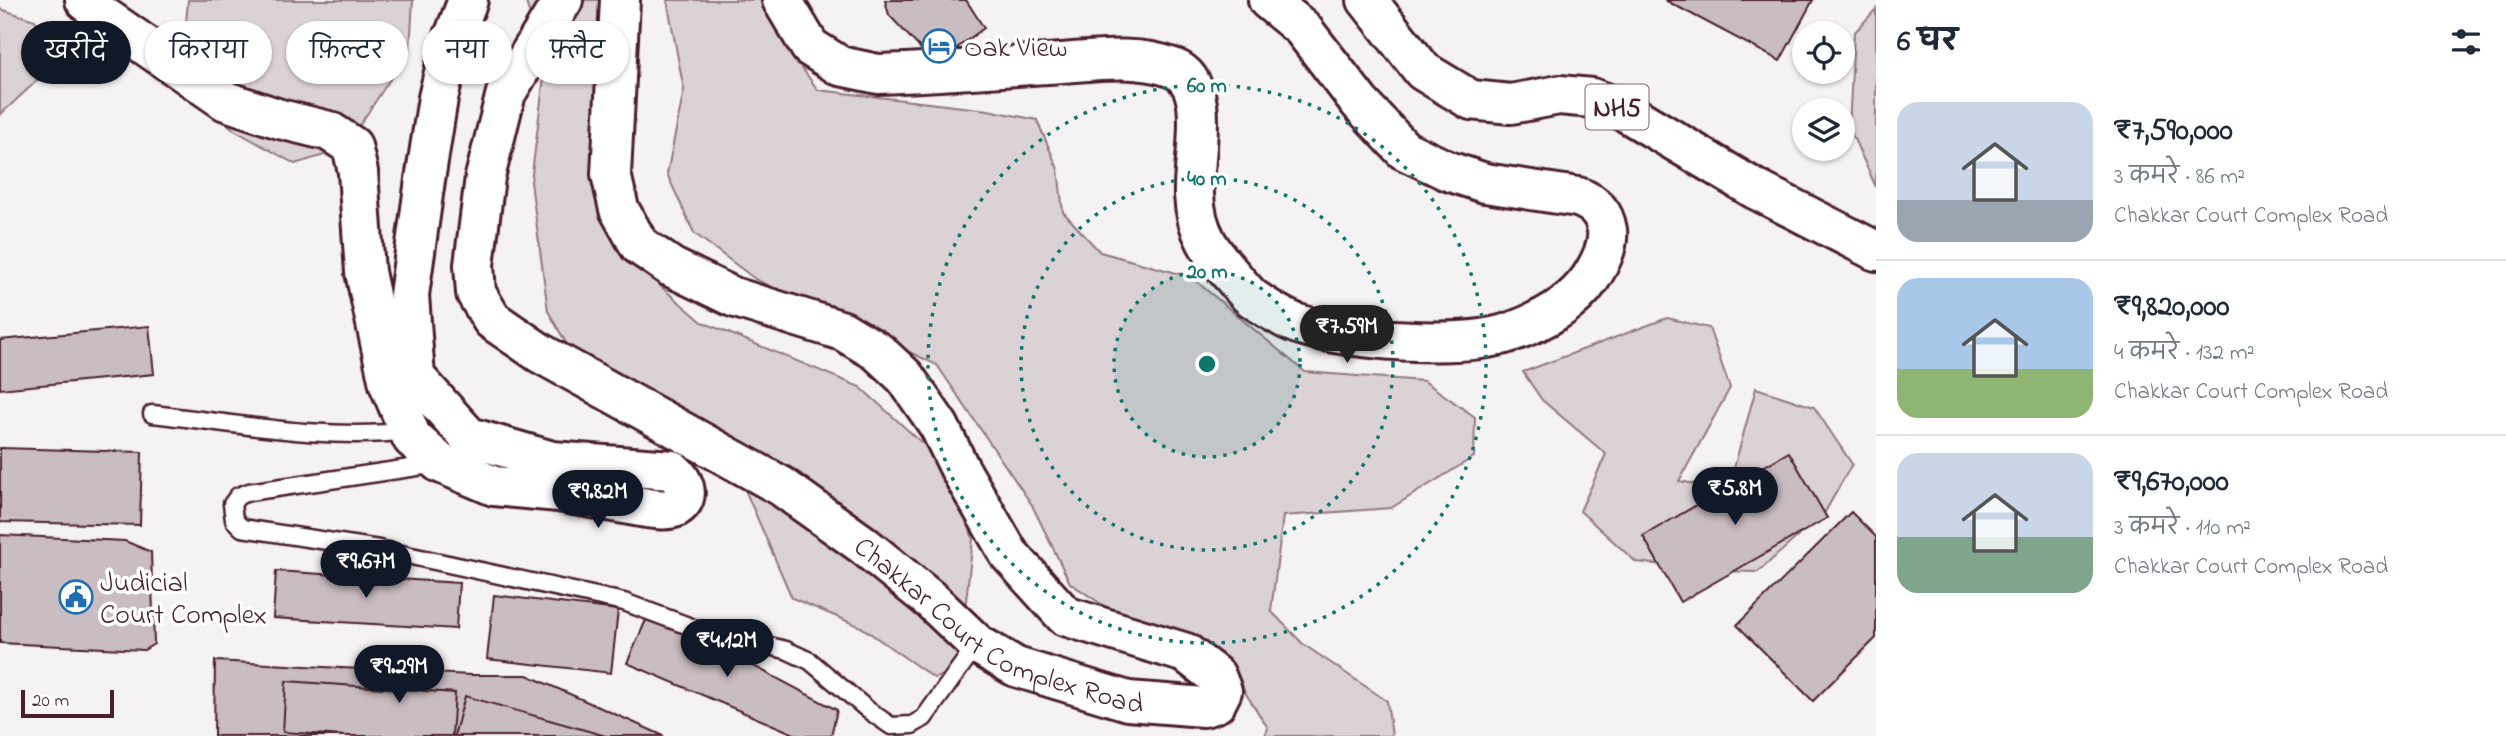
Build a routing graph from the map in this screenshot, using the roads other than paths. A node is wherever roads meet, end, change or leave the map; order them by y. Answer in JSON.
{"nodes":[{"id":1,"x":85,"y":0,"type":"edge"},
{"id":2,"x":468,"y":0,"type":"edge"},
{"id":3,"x":563,"y":0,"type":"edge"},
{"id":4,"x":620,"y":0,"type":"edge"},
{"id":5,"x":782,"y":0,"type":"edge"},
{"id":6,"x":1268,"y":0,"type":"edge"},
{"id":7,"x":1367,"y":0,"type":"edge"},
{"id":8,"x":1876,"y":251,"type":"edge"},
{"id":9,"x":152,"y":414,"type":"dead end"},
{"id":10,"x":409,"y":431,"type":"junction"},
{"id":11,"x":440,"y":463,"type":"junction"},
{"id":12,"x":977,"y":645,"type":"junction"}],
"edges":[{"from":1,"to":10,"type":"main road"},
{"from":2,"to":11,"type":"main road"},
{"from":3,"to":12,"type":"main road","name":"Chakkar Court Complex Road"},
{"from":4,"to":12,"type":"main road","name":"Chakkar Court Complex Road"},
{"from":5,"to":6,"type":"main road"},
{"from":7,"to":8,"type":"main road","number":"NH5"},
{"from":9,"to":10,"type":"lane"},
{"from":10,"to":11,"type":"main road"},
{"from":11,"to":12,"type":"lane"}]}
